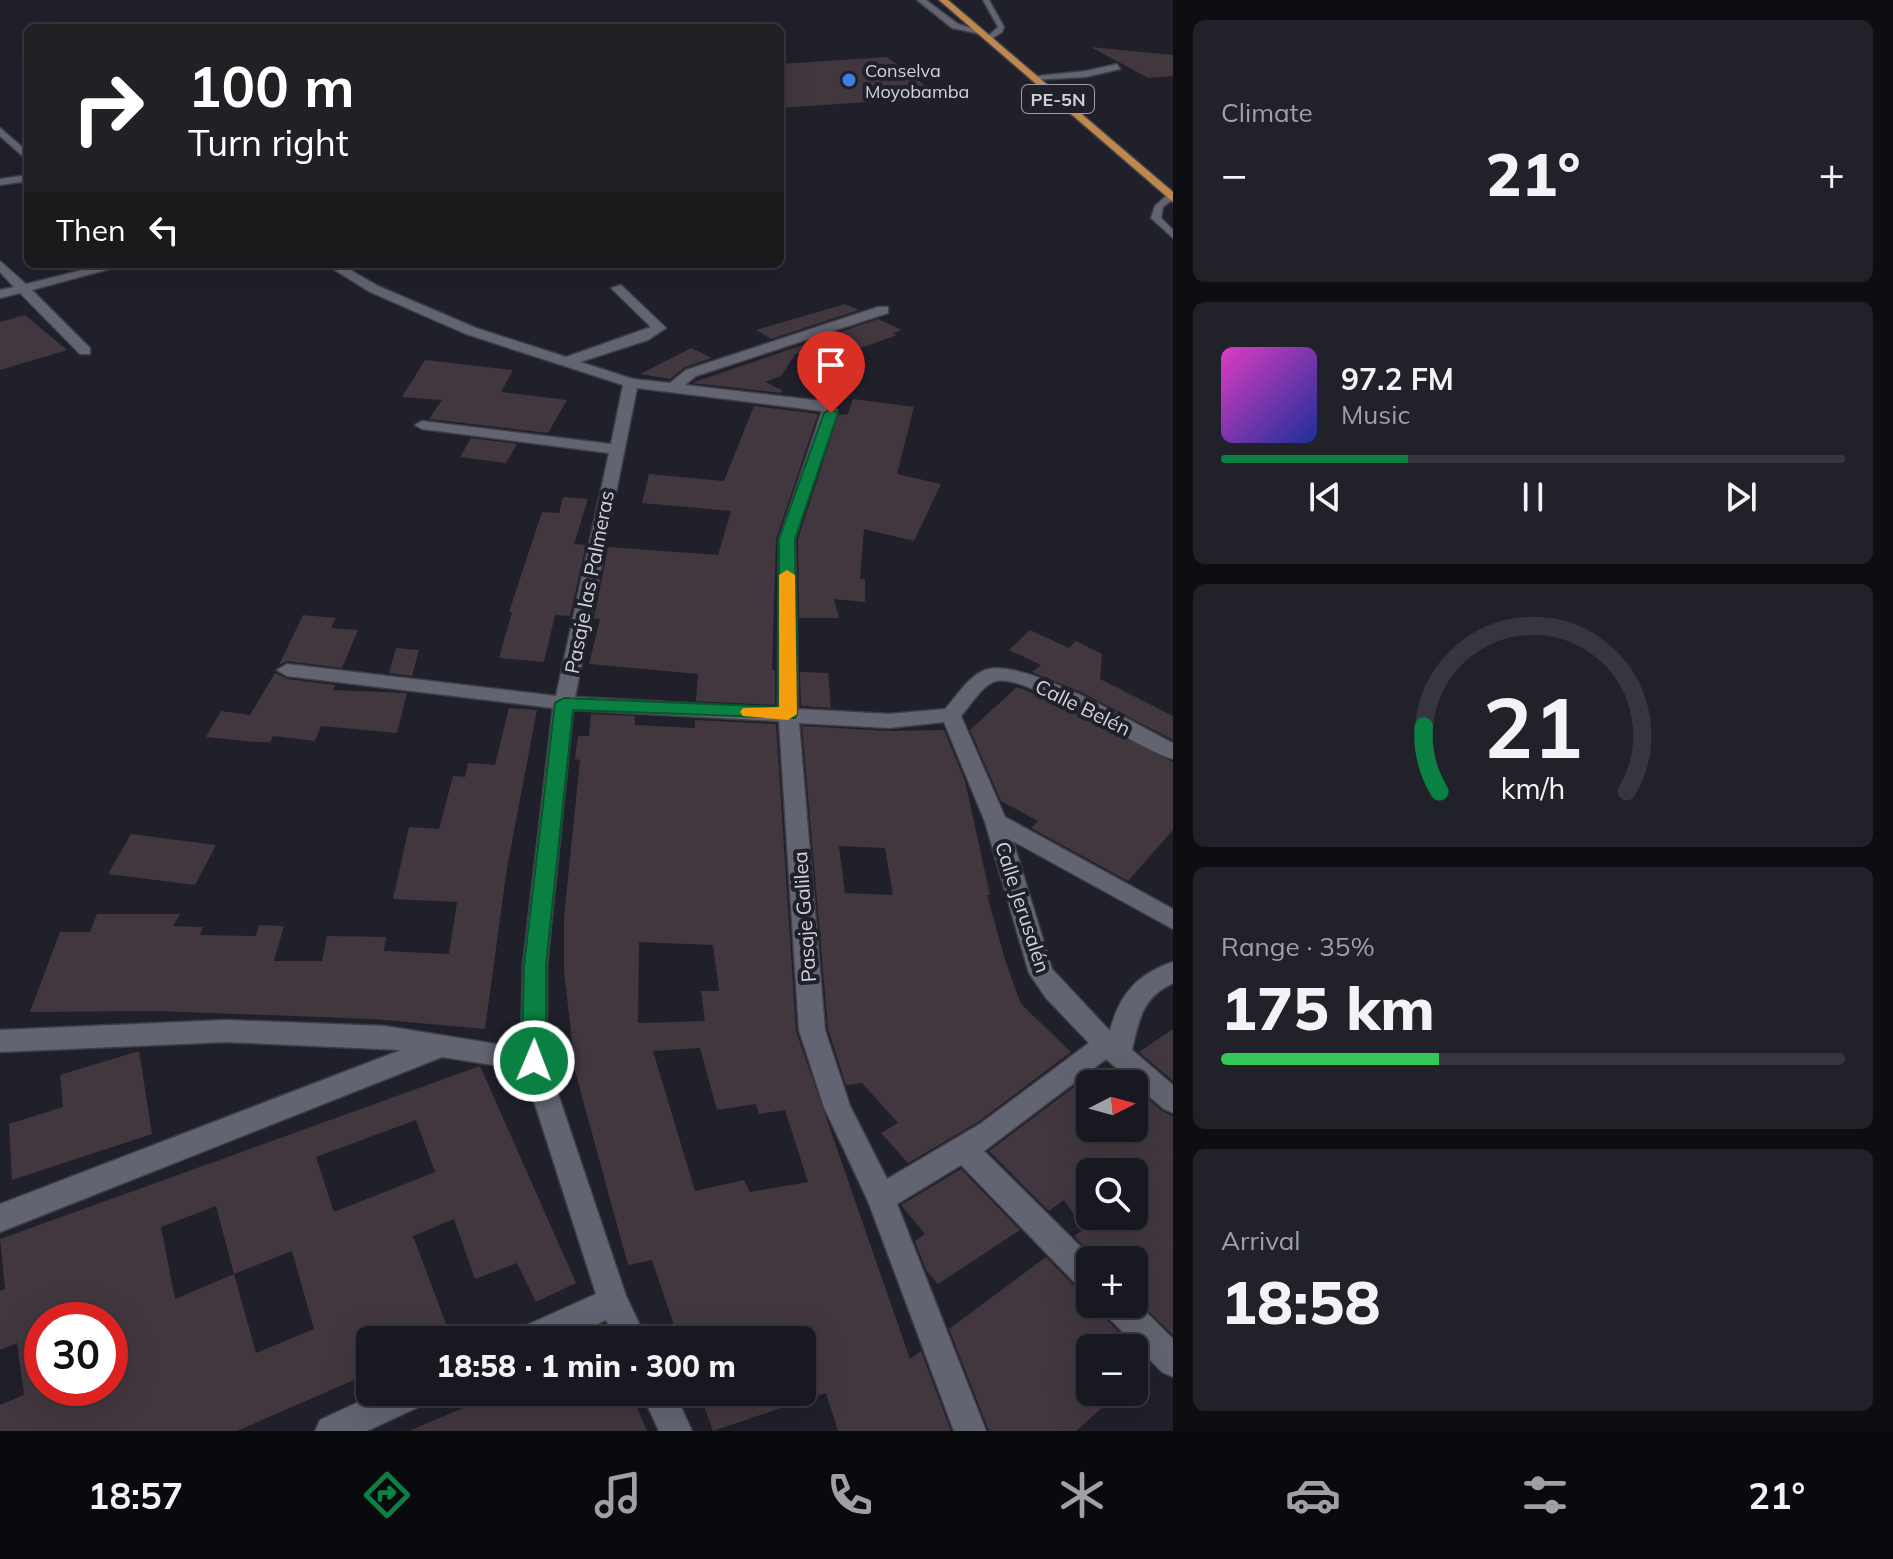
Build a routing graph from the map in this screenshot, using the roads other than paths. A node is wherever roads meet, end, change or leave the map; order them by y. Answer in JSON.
{"nodes":[{"id":1,"x":921,"y":0,"type":"edge"},
{"id":2,"x":943,"y":0,"type":"edge"},
{"id":3,"x":986,"y":0,"type":"edge"},
{"id":4,"x":984,"y":35,"type":"junction"},
{"id":5,"x":1117,"y":67,"type":"dead end"},
{"id":6,"x":1032,"y":77,"type":"junction"},
{"id":7,"x":0,"y":131,"type":"edge"},
{"id":8,"x":24,"y":154,"type":"edge"},
{"id":9,"x":24,"y":179,"type":"edge"},
{"id":10,"x":0,"y":182,"type":"edge"},
{"id":11,"x":1172,"y":197,"type":"edge"},
{"id":12,"x":1173,"y":235,"type":"edge"},
{"id":13,"x":0,"y":265,"type":"edge"},
{"id":14,"x":106,"y":268,"type":"edge"},
{"id":15,"x":338,"y":268,"type":"edge"},
{"id":16,"x":23,"y":288,"type":"junction"},
{"id":17,"x":617,"y":288,"type":"dead end"},
{"id":18,"x":0,"y":294,"type":"edge"},
{"id":19,"x":883,"y":310,"type":"dead end"},
{"id":20,"x":85,"y":351,"type":"dead end"},
{"id":21,"x":565,"y":362,"type":"junction"},
{"id":22,"x":631,"y":383,"type":"junction"},
{"id":23,"x":672,"y":389,"type":"junction"},
{"id":24,"x":422,"y":425,"type":"dead end"},
{"id":25,"x":615,"y":449,"type":"junction"},
{"id":26,"x":287,"y":670,"type":"dead end"},
{"id":27,"x":564,"y":703,"type":"junction"},
{"id":28,"x":788,"y":714,"type":"junction"},
{"id":29,"x":951,"y":715,"type":"junction"},
{"id":30,"x":1173,"y":752,"type":"edge"},
{"id":31,"x":996,"y":822,"type":"junction"},
{"id":32,"x":1173,"y":920,"type":"edge"},
{"id":33,"x":1173,"y":972,"type":"edge"},
{"id":34,"x":0,"y":1041,"type":"edge"},
{"id":35,"x":439,"y":1047,"type":"junction"},
{"id":36,"x":1113,"y":1048,"type":"junction"},
{"id":37,"x":534,"y":1061,"type":"junction"},
{"id":38,"x":1173,"y":1101,"type":"edge"},
{"id":39,"x":963,"y":1148,"type":"junction"},
{"id":40,"x":881,"y":1198,"type":"junction"},
{"id":41,"x":0,"y":1218,"type":"edge"},
{"id":42,"x":1076,"y":1263,"type":"edge"},
{"id":43,"x":613,"y":1301,"type":"junction"},
{"id":44,"x":1131,"y":1318,"type":"edge"},
{"id":45,"x":559,"y":1326,"type":"edge"},
{"id":46,"x":625,"y":1326,"type":"edge"},
{"id":47,"x":1173,"y":1361,"type":"edge"},
{"id":48,"x":385,"y":1406,"type":"edge"},
{"id":49,"x":664,"y":1406,"type":"edge"},
{"id":50,"x":331,"y":1431,"type":"edge"},
{"id":51,"x":676,"y":1431,"type":"edge"},
{"id":52,"x":970,"y":1431,"type":"edge"}],
"edges":[{"from":1,"to":4,"type":"street"},
{"from":2,"to":4,"type":"highway","number":"PE-5N"},
{"from":3,"to":4,"type":"lane"},
{"from":4,"to":6,"type":"highway","number":"PE-5N"},
{"from":5,"to":6,"type":"street"},
{"from":6,"to":11,"type":"highway","number":"PE-5N"},
{"from":7,"to":8,"type":"street"},
{"from":9,"to":10,"type":"street"},
{"from":11,"to":12,"type":"lane"},
{"from":13,"to":16,"type":"street"},
{"from":14,"to":16,"type":"street"},
{"from":15,"to":21,"type":"street"},
{"from":16,"to":18,"type":"street"},
{"from":16,"to":20,"type":"street"},
{"from":17,"to":21,"type":"street"},
{"from":19,"to":23,"type":"street"},
{"from":21,"to":22,"type":"street"},
{"from":22,"to":23,"type":"street"},
{"from":22,"to":25,"type":"street","name":"Pasaje las Palmeras"},
{"from":23,"to":28,"type":"street","name":"Pasaje Galilea"},
{"from":24,"to":25,"type":"street"},
{"from":25,"to":27,"type":"street","name":"Pasaje las Palmeras"},
{"from":26,"to":27,"type":"street"},
{"from":27,"to":28,"type":"street"},
{"from":27,"to":37,"type":"street","name":"Pasaje las Palmeras"},
{"from":28,"to":29,"type":"street"},
{"from":28,"to":40,"type":"street","name":"Pasaje Galilea"},
{"from":29,"to":30,"type":"street","name":"Calle Belén"},
{"from":29,"to":31,"type":"street","name":"Calle Jerusalén"},
{"from":31,"to":32,"type":"street"},
{"from":31,"to":36,"type":"street","name":"Calle Jerusalén"},
{"from":33,"to":36,"type":"street"},
{"from":34,"to":35,"type":"street"},
{"from":35,"to":37,"type":"street"},
{"from":35,"to":41,"type":"street"},
{"from":36,"to":38,"type":"street","name":"Calle Jerusalén"},
{"from":36,"to":39,"type":"street"},
{"from":37,"to":43,"type":"street","name":"Pasaje las Palmeras"},
{"from":39,"to":40,"type":"street"},
{"from":39,"to":42,"type":"street"},
{"from":40,"to":52,"type":"street","name":"Pasaje Galilea"},
{"from":43,"to":45,"type":"street"},
{"from":43,"to":46,"type":"street","name":"Pasaje las Palmeras"},
{"from":44,"to":47,"type":"street"},
{"from":48,"to":50,"type":"street"},
{"from":49,"to":51,"type":"street"}]}
